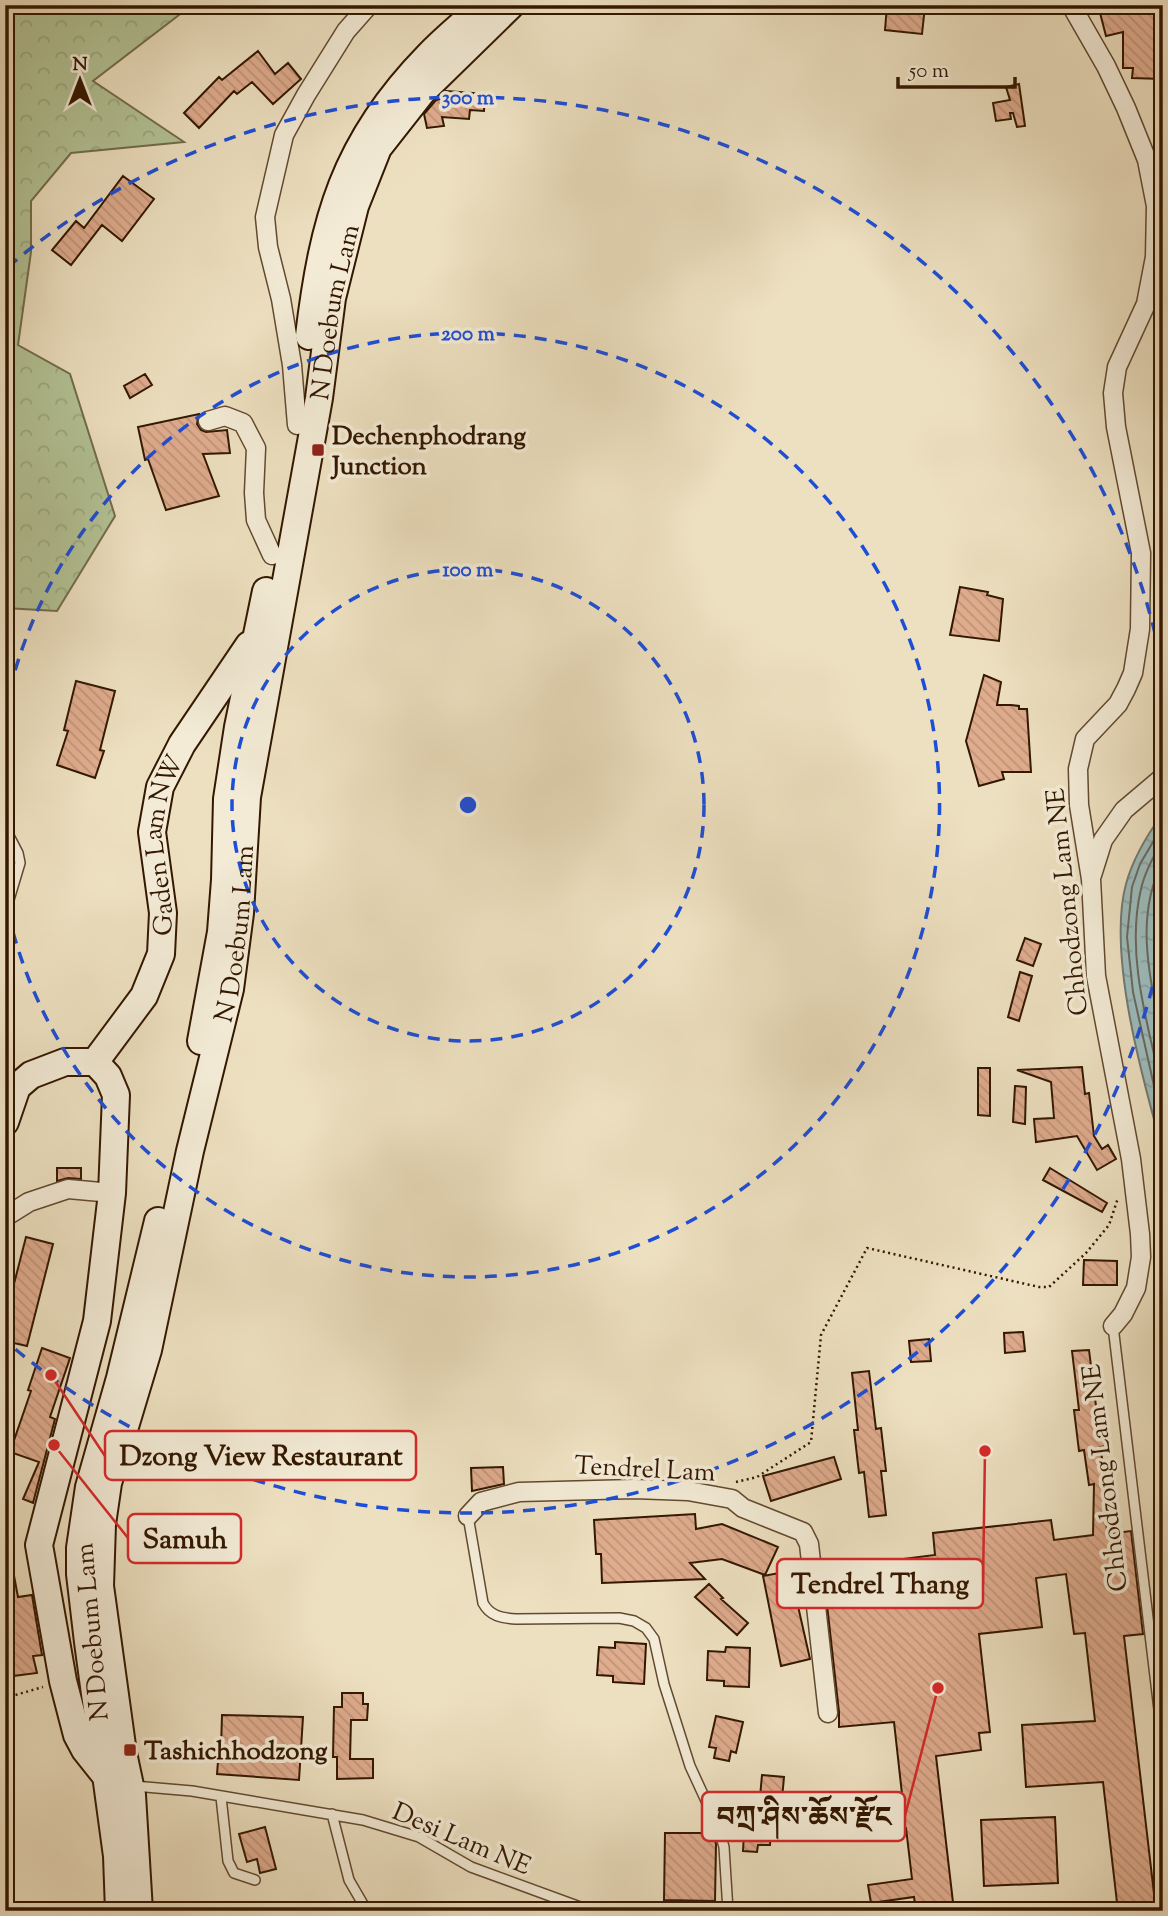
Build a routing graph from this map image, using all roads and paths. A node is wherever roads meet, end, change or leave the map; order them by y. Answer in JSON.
{"nodes":[{"id":1,"x":369,"y":5,"type":"edge"},
{"id":2,"x":484,"y":5,"type":"edge"},
{"id":3,"x":511,"y":5,"type":"edge"},
{"id":4,"x":1071,"y":5,"type":"edge"},
{"id":5,"x":1160,"y":204,"type":"edge"},
{"id":6,"x":208,"y":421,"type":"dead end"},
{"id":7,"x":297,"y":425,"type":"junction"},
{"id":8,"x":272,"y":555,"type":"junction"},
{"id":9,"x":256,"y":634,"type":"junction"},
{"id":10,"x":1163,"y":777,"type":"edge"},
{"id":11,"x":5,"y":828,"type":"edge"},
{"id":12,"x":1091,"y":878,"type":"junction"},
{"id":13,"x":5,"y":913,"type":"edge"},
{"id":14,"x":95,"y":1062,"type":"junction"},
{"id":15,"x":5,"y":1122,"type":"edge"},
{"id":16,"x":112,"y":1193,"type":"junction"},
{"id":17,"x":1119,"y":1196,"type":"dead end"},
{"id":18,"x":5,"y":1217,"type":"edge"},
{"id":19,"x":1113,"y":1326,"type":"joint"},
{"id":20,"x":732,"y":1499,"type":"junction"},
{"id":21,"x":468,"y":1516,"type":"joint"},
{"id":22,"x":63,"y":1681,"type":"junction"},
{"id":23,"x":5,"y":1698,"type":"edge"},
{"id":24,"x":70,"y":1711,"type":"junction"},
{"id":25,"x":828,"y":1713,"type":"dead end"},
{"id":26,"x":102,"y":1743,"type":"junction"},
{"id":27,"x":1163,"y":1744,"type":"edge"},
{"id":28,"x":115,"y":1782,"type":"junction"},
{"id":29,"x":222,"y":1797,"type":"junction"},
{"id":30,"x":331,"y":1815,"type":"junction"},
{"id":31,"x":255,"y":1880,"type":"dead end"},
{"id":32,"x":119,"y":1911,"type":"edge"},
{"id":33,"x":139,"y":1911,"type":"edge"},
{"id":34,"x":367,"y":1911,"type":"edge"},
{"id":35,"x":591,"y":1911,"type":"edge"},
{"id":36,"x":728,"y":1911,"type":"edge"}],
"edges":[{"from":1,"to":7,"type":"street"},
{"from":2,"to":7,"type":"main road","name":"N Doebum Lam"},
{"from":3,"to":28,"type":"main road","name":"N Doebum Lam"},
{"from":4,"to":5,"type":"street","name":"Chhodzong Lam NE"},
{"from":5,"to":12,"type":"street","name":"Chhodzong Lam NE"},
{"from":6,"to":8,"type":"street"},
{"from":7,"to":8,"type":"main road","name":"N Doebum Lam"},
{"from":8,"to":9,"type":"main road","name":"N Doebum Lam"},
{"from":9,"to":14,"type":"main road","name":"Gaden Lam NW"},
{"from":9,"to":26,"type":"main road","name":"N Doebum Lam"},
{"from":10,"to":12,"type":"street"},
{"from":11,"to":13,"type":"lane"},
{"from":12,"to":19,"type":"street","name":"Chhodzong Lam NE"},
{"from":14,"to":15,"type":"main road"},
{"from":14,"to":16,"type":"main road"},
{"from":16,"to":18,"type":"street"},
{"from":16,"to":22,"type":"main road"},
{"from":17,"to":20,"type":"path"},
{"from":19,"to":27,"type":"lane","name":"Chhodzong Lam NE"},
{"from":20,"to":21,"type":"street","name":"Tendrel Lam"},
{"from":20,"to":25,"type":"street","name":"Tendrel Lam"},
{"from":21,"to":36,"type":"lane"},
{"from":22,"to":23,"type":"path"},
{"from":22,"to":24,"type":"main road"},
{"from":24,"to":26,"type":"main road"},
{"from":24,"to":28,"type":"main road"},
{"from":26,"to":28,"type":"main road","name":"N Doebum Lam"},
{"from":28,"to":29,"type":"lane","name":"Desi Lam NE"},
{"from":28,"to":32,"type":"main road","name":"N Doebum Lam"},
{"from":28,"to":33,"type":"main road","name":"N Doebum Lam"},
{"from":29,"to":30,"type":"lane","name":"Desi Lam NE"},
{"from":29,"to":31,"type":"lane"},
{"from":30,"to":34,"type":"lane"},
{"from":30,"to":35,"type":"lane","name":"Desi Lam NE"}]}
